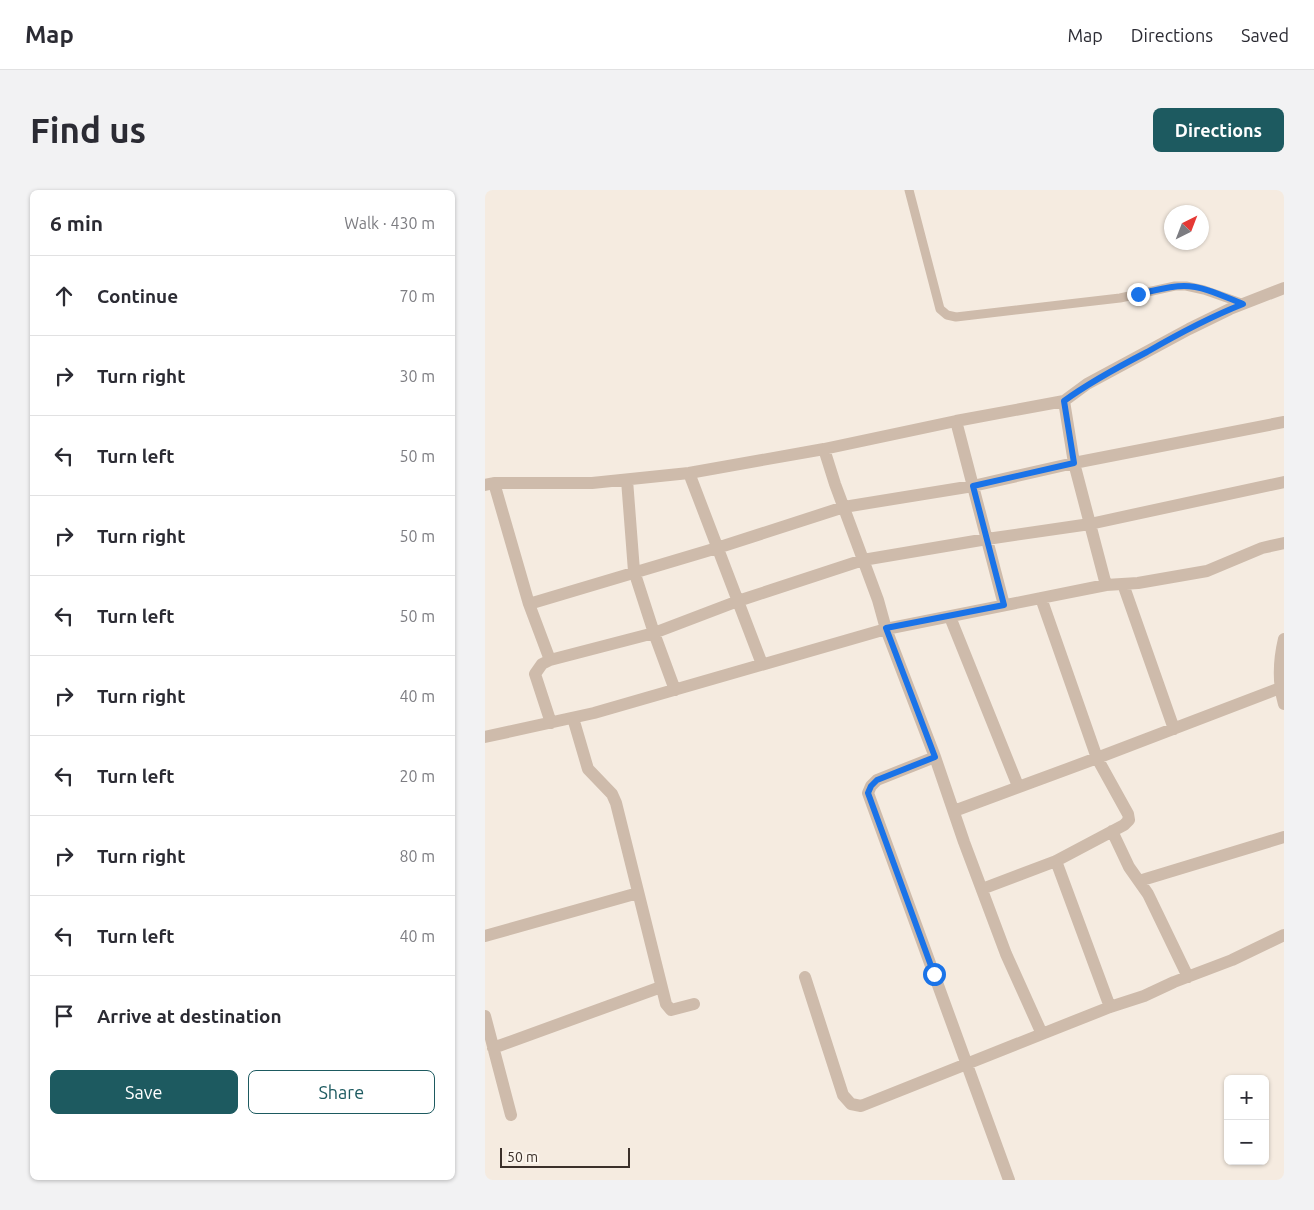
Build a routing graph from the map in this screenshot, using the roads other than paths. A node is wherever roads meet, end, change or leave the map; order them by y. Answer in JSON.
{"nodes":[{"id":1,"x":909,"y":190,"type":"edge"},
{"id":2,"x":1284,"y":288,"type":"edge"},
{"id":3,"x":1243,"y":304,"type":"junction"},
{"id":4,"x":1064,"y":401,"type":"junction"},
{"id":5,"x":956,"y":421,"type":"junction"},
{"id":6,"x":1284,"y":422,"type":"edge"},
{"id":7,"x":824,"y":449,"type":"junction"},
{"id":8,"x":1074,"y":463,"type":"junction"},
{"id":9,"x":689,"y":473,"type":"junction"},
{"id":10,"x":627,"y":480,"type":"junction"},
{"id":11,"x":1284,"y":482,"type":"edge"},
{"id":12,"x":490,"y":484,"type":"edge"},
{"id":13,"x":973,"y":486,"type":"junction"},
{"id":14,"x":844,"y":507,"type":"junction"},
{"id":15,"x":1090,"y":524,"type":"junction"},
{"id":16,"x":987,"y":539,"type":"junction"},
{"id":17,"x":1284,"y":543,"type":"edge"},
{"id":18,"x":717,"y":548,"type":"junction"},
{"id":19,"x":863,"y":560,"type":"junction"},
{"id":20,"x":634,"y":571,"type":"junction"},
{"id":21,"x":1123,"y":584,"type":"junction"},
{"id":22,"x":1106,"y":585,"type":"junction"},
{"id":23,"x":1041,"y":598,"type":"junction"},
{"id":24,"x":738,"y":602,"type":"junction"},
{"id":25,"x":529,"y":604,"type":"junction"},
{"id":26,"x":1004,"y":605,"type":"junction"},
{"id":27,"x":950,"y":616,"type":"junction"},
{"id":28,"x":886,"y":628,"type":"junction"},
{"id":29,"x":654,"y":633,"type":"junction"},
{"id":30,"x":1284,"y":639,"type":"edge"},
{"id":31,"x":550,"y":660,"type":"junction"},
{"id":32,"x":762,"y":664,"type":"junction"},
{"id":33,"x":1279,"y":688,"type":"junction"},
{"id":34,"x":675,"y":690,"type":"junction"},
{"id":35,"x":1284,"y":704,"type":"edge"},
{"id":36,"x":573,"y":718,"type":"junction"},
{"id":37,"x":551,"y":722,"type":"junction"},
{"id":38,"x":1175,"y":729,"type":"junction"},
{"id":39,"x":485,"y":737,"type":"edge"},
{"id":40,"x":935,"y":757,"type":"junction"},
{"id":41,"x":1097,"y":758,"type":"junction"},
{"id":42,"x":1018,"y":786,"type":"junction"},
{"id":43,"x":954,"y":811,"type":"junction"},
{"id":44,"x":1112,"y":831,"type":"junction"},
{"id":45,"x":1284,"y":837,"type":"edge"},
{"id":46,"x":1056,"y":861,"type":"junction"},
{"id":47,"x":1139,"y":881,"type":"junction"},
{"id":48,"x":983,"y":889,"type":"junction"},
{"id":49,"x":638,"y":893,"type":"junction"},
{"id":50,"x":1284,"y":935,"type":"edge"},
{"id":51,"x":485,"y":936,"type":"edge"},
{"id":52,"x":1188,"y":976,"type":"junction"},
{"id":53,"x":805,"y":977,"type":"dead end"},
{"id":54,"x":661,"y":987,"type":"junction"},
{"id":55,"x":694,"y":1004,"type":"dead end"},
{"id":56,"x":1110,"y":1007,"type":"junction"},
{"id":57,"x":485,"y":1016,"type":"edge"},
{"id":58,"x":1042,"y":1034,"type":"junction"},
{"id":59,"x":493,"y":1048,"type":"junction"},
{"id":60,"x":967,"y":1065,"type":"junction"},
{"id":61,"x":511,"y":1116,"type":"dead end"},
{"id":62,"x":1009,"y":1180,"type":"edge"}],
"edges":[{"from":1,"to":3,"type":"lane"},
{"from":2,"to":3,"type":"street"},
{"from":3,"to":4,"type":"street"},
{"from":4,"to":5,"type":"street"},
{"from":4,"to":8,"type":"street"},
{"from":5,"to":7,"type":"street"},
{"from":5,"to":13,"type":"street"},
{"from":6,"to":8,"type":"street"},
{"from":7,"to":9,"type":"street"},
{"from":7,"to":14,"type":"street"},
{"from":8,"to":13,"type":"street"},
{"from":8,"to":15,"type":"street"},
{"from":9,"to":10,"type":"street"},
{"from":9,"to":18,"type":"street"},
{"from":10,"to":12,"type":"street"},
{"from":10,"to":20,"type":"street"},
{"from":11,"to":15,"type":"street"},
{"from":12,"to":25,"type":"street"},
{"from":13,"to":14,"type":"street"},
{"from":13,"to":16,"type":"street"},
{"from":14,"to":18,"type":"street"},
{"from":14,"to":19,"type":"street"},
{"from":15,"to":16,"type":"street"},
{"from":15,"to":22,"type":"street"},
{"from":16,"to":19,"type":"street"},
{"from":16,"to":26,"type":"street"},
{"from":17,"to":21,"type":"street"},
{"from":18,"to":20,"type":"street"},
{"from":18,"to":24,"type":"street"},
{"from":19,"to":24,"type":"street"},
{"from":19,"to":28,"type":"street"},
{"from":20,"to":25,"type":"street"},
{"from":20,"to":29,"type":"street"},
{"from":21,"to":22,"type":"street"},
{"from":21,"to":38,"type":"street"},
{"from":22,"to":23,"type":"street"},
{"from":23,"to":26,"type":"street"},
{"from":23,"to":41,"type":"street"},
{"from":24,"to":29,"type":"street"},
{"from":24,"to":32,"type":"street"},
{"from":25,"to":31,"type":"street"},
{"from":26,"to":27,"type":"street"},
{"from":27,"to":28,"type":"street"},
{"from":27,"to":42,"type":"street"},
{"from":28,"to":32,"type":"street"},
{"from":28,"to":40,"type":"street"},
{"from":29,"to":31,"type":"street"},
{"from":29,"to":34,"type":"street"},
{"from":30,"to":33,"type":"street"},
{"from":31,"to":37,"type":"street"},
{"from":32,"to":34,"type":"street"},
{"from":33,"to":35,"type":"street"},
{"from":33,"to":38,"type":"street"},
{"from":34,"to":36,"type":"street"},
{"from":36,"to":37,"type":"street"},
{"from":36,"to":49,"type":"street"},
{"from":37,"to":39,"type":"street"},
{"from":38,"to":41,"type":"street"},
{"from":40,"to":43,"type":"street"},
{"from":40,"to":60,"type":"street"},
{"from":41,"to":42,"type":"street"},
{"from":41,"to":44,"type":"street"},
{"from":42,"to":43,"type":"street"},
{"from":43,"to":48,"type":"street"},
{"from":44,"to":46,"type":"street"},
{"from":44,"to":47,"type":"street"},
{"from":45,"to":47,"type":"street"},
{"from":46,"to":48,"type":"street"},
{"from":46,"to":56,"type":"street"},
{"from":47,"to":52,"type":"street"},
{"from":48,"to":58,"type":"street"},
{"from":49,"to":51,"type":"street"},
{"from":49,"to":54,"type":"street"},
{"from":50,"to":52,"type":"street"},
{"from":52,"to":56,"type":"street"},
{"from":53,"to":60,"type":"street"},
{"from":54,"to":55,"type":"street"},
{"from":54,"to":59,"type":"street"},
{"from":56,"to":58,"type":"street"},
{"from":57,"to":59,"type":"street"},
{"from":58,"to":60,"type":"street"},
{"from":59,"to":61,"type":"street"},
{"from":60,"to":62,"type":"street"}]}
